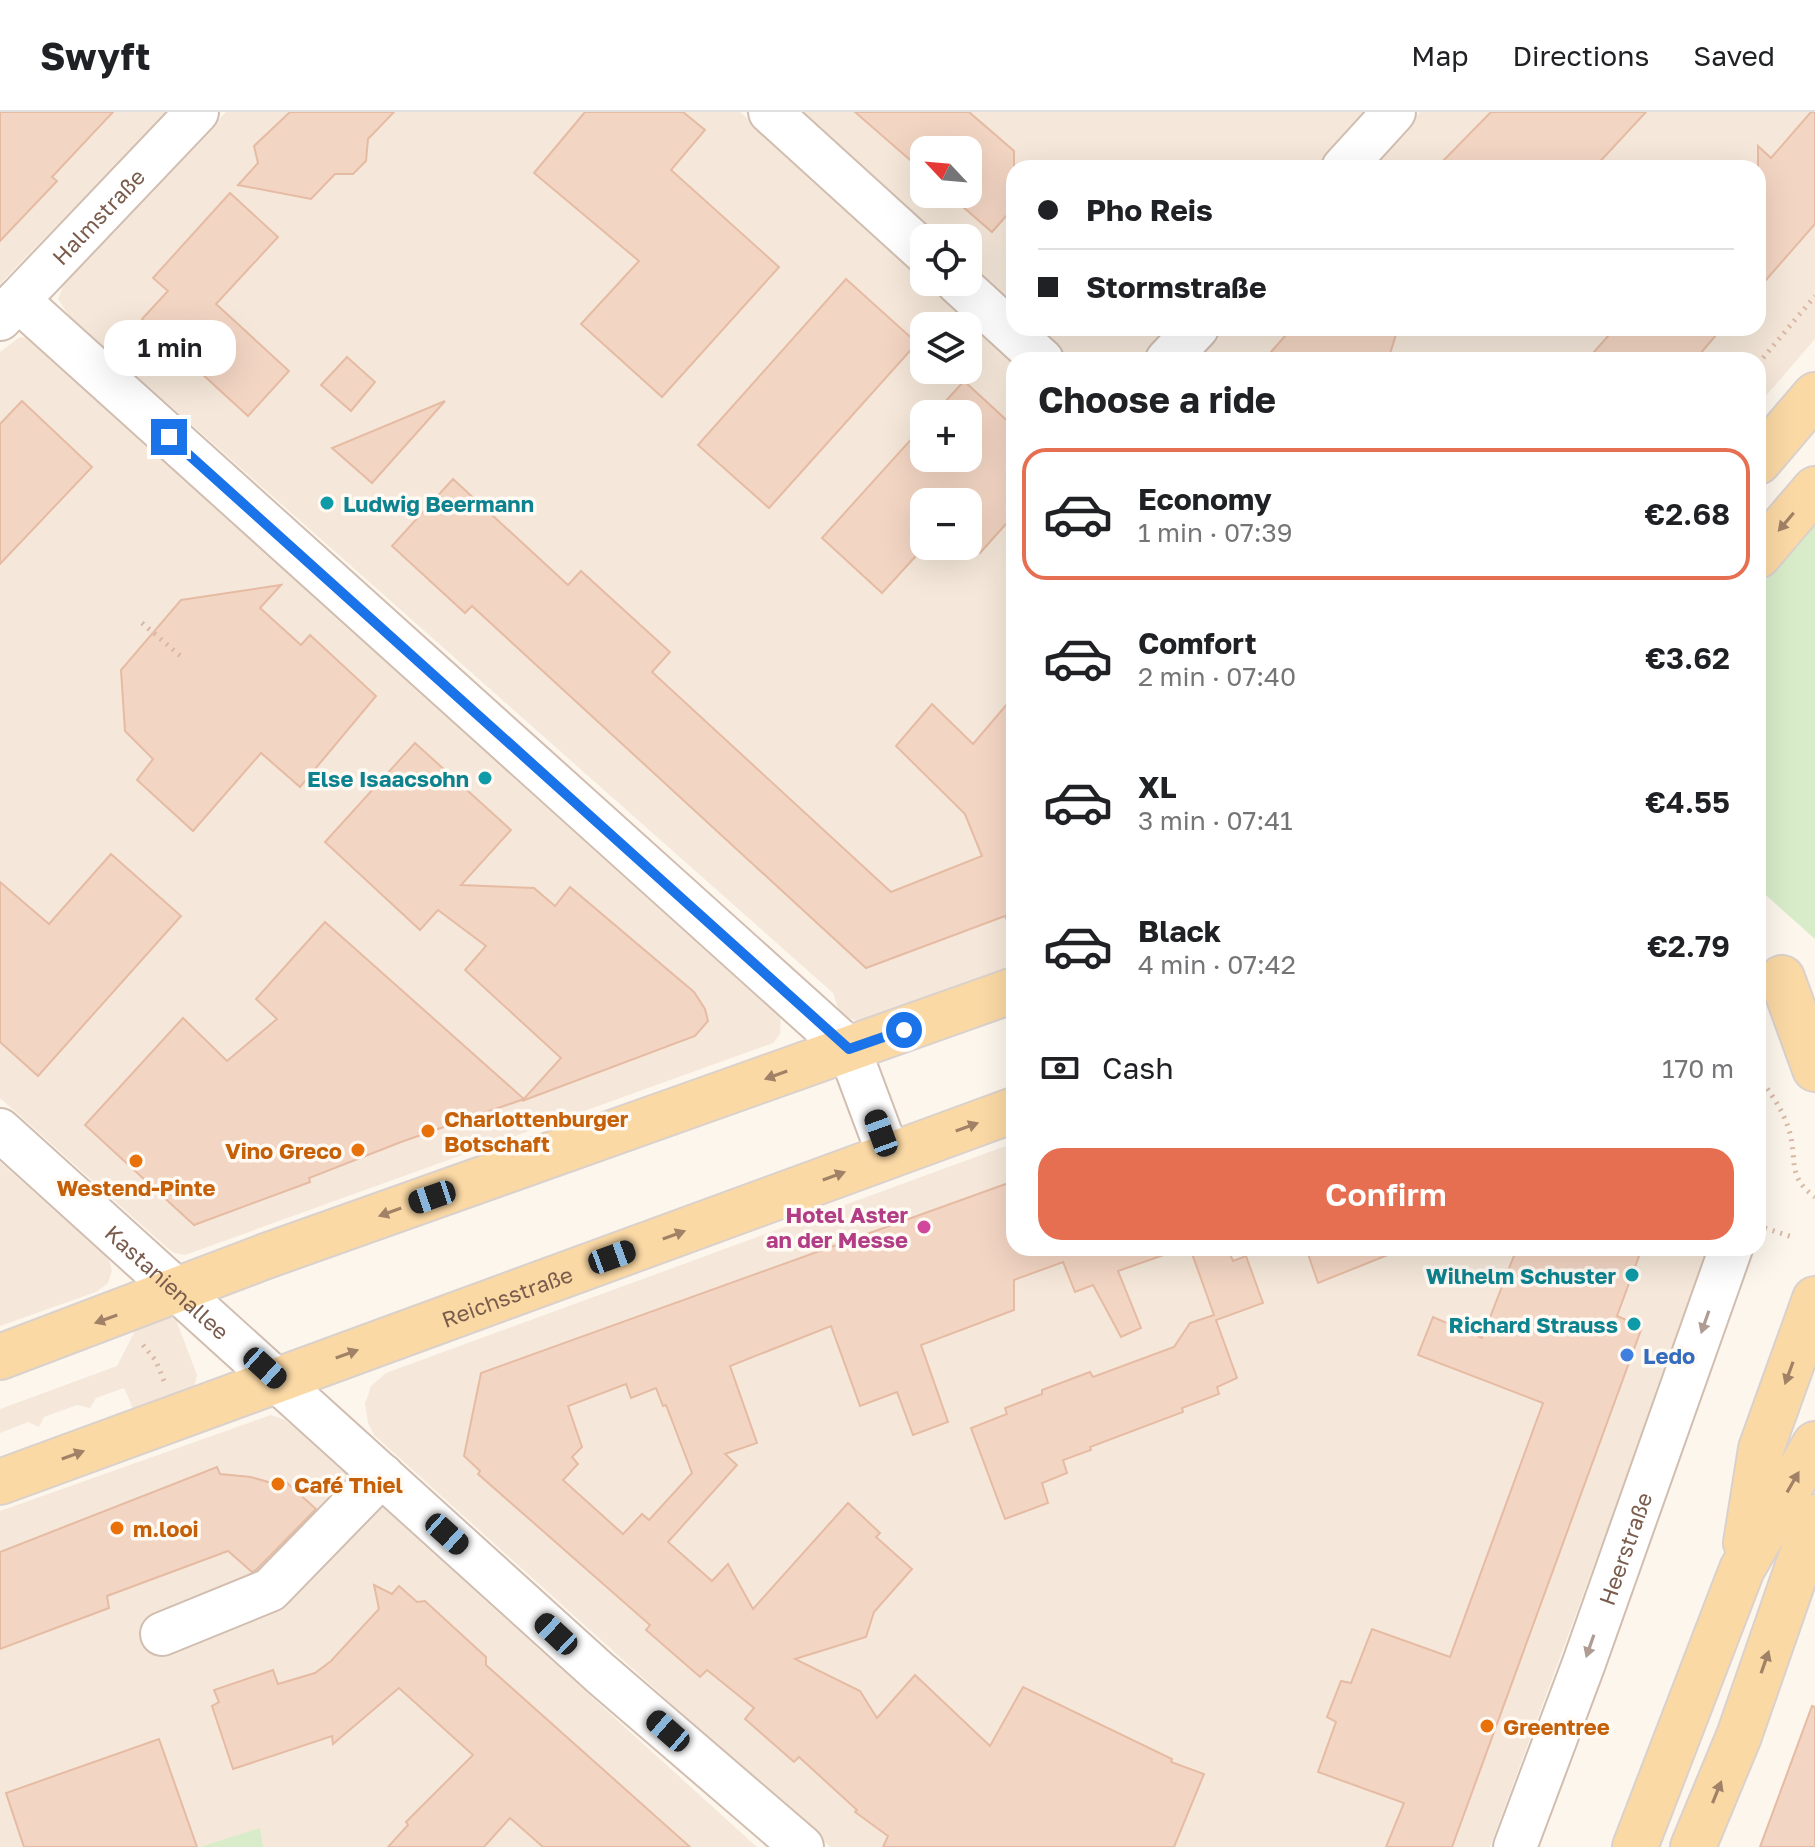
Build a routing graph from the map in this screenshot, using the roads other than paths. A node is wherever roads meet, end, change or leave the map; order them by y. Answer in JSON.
{"nodes":[{"id":1,"x":197,"y":112,"type":"edge"},
{"id":2,"x":770,"y":112,"type":"edge"},
{"id":3,"x":1394,"y":112,"type":"edge"},
{"id":4,"x":1350,"y":160,"type":"edge"},
{"id":5,"x":910,"y":239,"type":"edge"},
{"id":6,"x":972,"y":296,"type":"edge"},
{"id":7,"x":9,"y":310,"type":"edge"},
{"id":8,"x":1006,"y":327,"type":"edge"},
{"id":9,"x":1016,"y":336,"type":"edge"},
{"id":10,"x":1190,"y":336,"type":"edge"},
{"id":11,"x":1033,"y":352,"type":"edge"},
{"id":12,"x":1174,"y":352,"type":"edge"},
{"id":13,"x":1815,"y":395,"type":"edge"},
{"id":14,"x":1770,"y":447,"type":"edge"},
{"id":15,"x":1815,"y":489,"type":"edge"},
{"id":16,"x":1766,"y":547,"type":"edge"},
{"id":17,"x":1785,"y":978,"type":"edge"},
{"id":18,"x":1006,"y":993,"type":"edge"},
{"id":19,"x":849,"y":1049,"type":"junction"},
{"id":20,"x":1815,"y":1069,"type":"edge"},
{"id":21,"x":1006,"y":1113,"type":"edge"},
{"id":22,"x":0,"y":1130,"type":"edge"},
{"id":23,"x":889,"y":1156,"type":"junction"},
{"id":24,"x":1728,"y":1256,"type":"edge"},
{"id":25,"x":179,"y":1291,"type":"junction"},
{"id":26,"x":1815,"y":1299,"type":"edge"},
{"id":27,"x":0,"y":1357,"type":"edge"},
{"id":28,"x":277,"y":1379,"type":"junction"},
{"id":29,"x":1815,"y":1444,"type":"edge"},
{"id":30,"x":382,"y":1475,"type":"junction"},
{"id":31,"x":0,"y":1482,"type":"edge"},
{"id":32,"x":1815,"y":1517,"type":"edge"},
{"id":33,"x":1742,"y":1569,"type":"junction"},
{"id":34,"x":162,"y":1634,"type":"dead end"},
{"id":35,"x":802,"y":1847,"type":"edge"},
{"id":36,"x":1515,"y":1847,"type":"edge"},
{"id":37,"x":1635,"y":1847,"type":"edge"},
{"id":38,"x":1693,"y":1847,"type":"edge"}],
"edges":[{"from":1,"to":7,"type":"street","name":"Halmstraße"},
{"from":2,"to":5,"type":"street"},
{"from":3,"to":4,"type":"street"},
{"from":6,"to":8,"type":"street"},
{"from":7,"to":19,"type":"street"},
{"from":9,"to":11,"type":"street"},
{"from":10,"to":12,"type":"street"},
{"from":13,"to":14,"type":"main road"},
{"from":15,"to":16,"type":"main road","one_way":true},
{"from":17,"to":20,"type":"main road"},
{"from":18,"to":19,"type":"main road"},
{"from":19,"to":23,"type":"street"},
{"from":19,"to":25,"type":"main road","one_way":true},
{"from":23,"to":21,"type":"main road","name":"Reichsstraße","one_way":true},
{"from":22,"to":25,"type":"street","name":"Kastanienallee"},
{"from":28,"to":23,"type":"main road","name":"Reichsstraße","one_way":true},
{"from":24,"to":36,"type":"street","name":"Heerstraße","one_way":true},
{"from":25,"to":27,"type":"main road","one_way":true},
{"from":25,"to":28,"type":"street","name":"Kastanienallee"},
{"from":26,"to":33,"type":"main road","one_way":true},
{"from":28,"to":30,"type":"street","name":"Kastanienallee"},
{"from":31,"to":28,"type":"main road","name":"Reichsstraße","one_way":true},
{"from":33,"to":29,"type":"main road","one_way":true},
{"from":30,"to":34,"type":"street"},
{"from":30,"to":35,"type":"street","name":"Kastanienallee"},
{"from":38,"to":32,"type":"main road","one_way":true},
{"from":33,"to":37,"type":"main road"}]}
